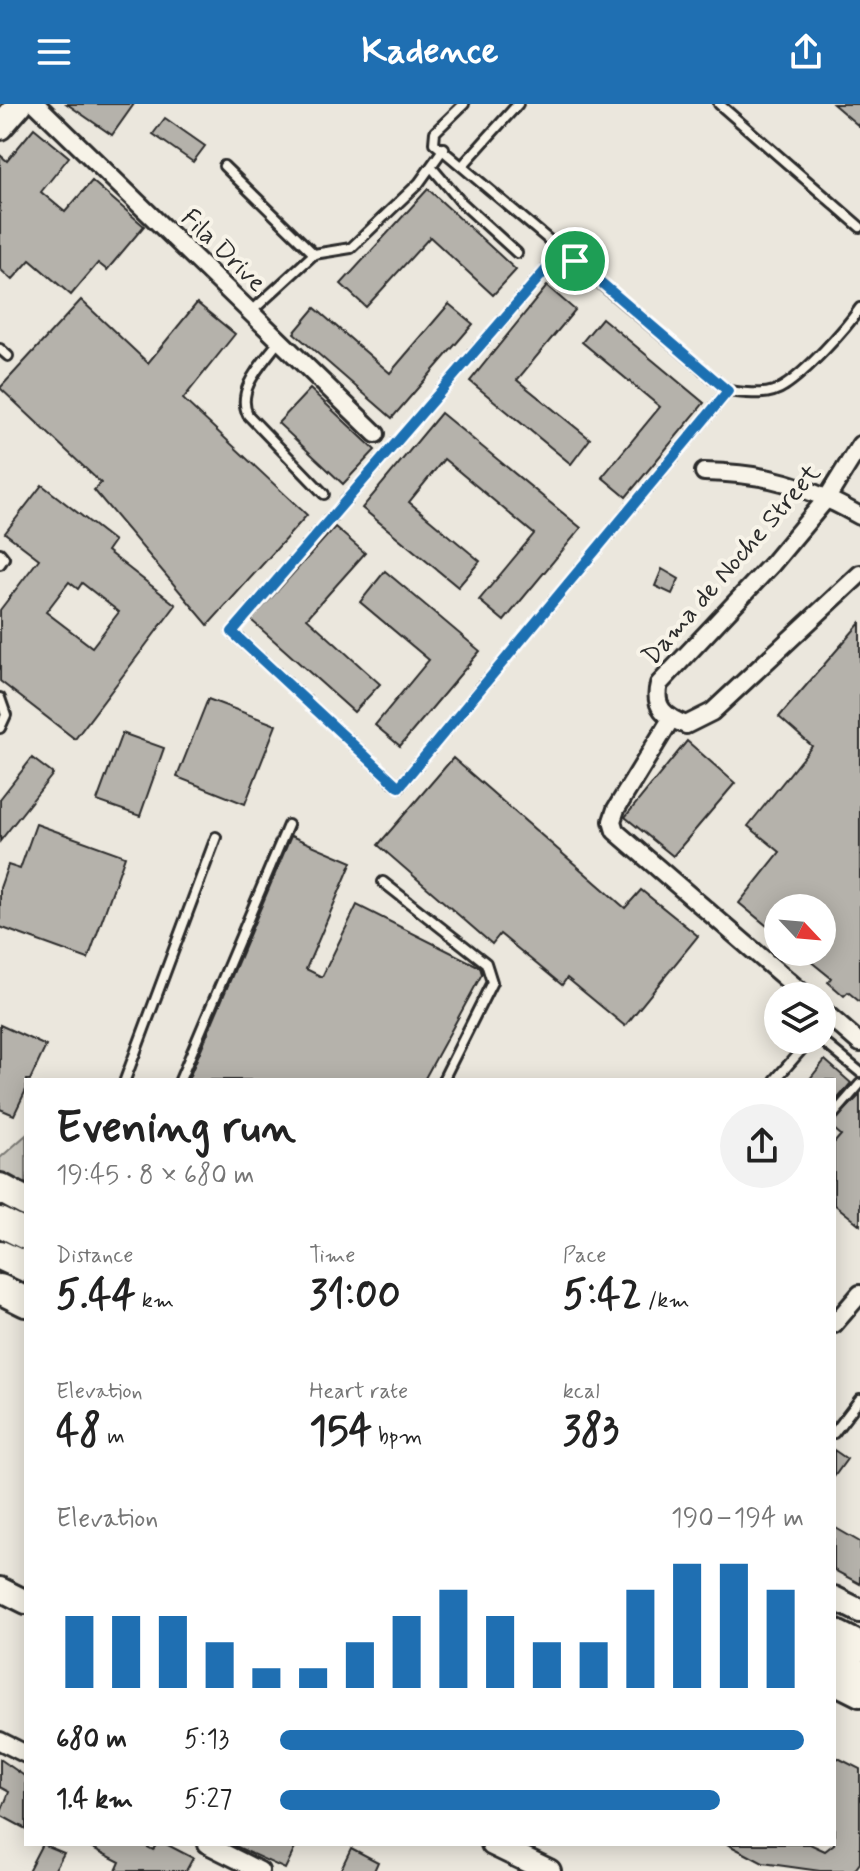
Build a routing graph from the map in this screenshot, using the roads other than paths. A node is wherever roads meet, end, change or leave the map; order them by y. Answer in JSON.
{"nodes":[{"id":1,"x":20,"y":104,"type":"edge"},
{"id":2,"x":36,"y":104,"type":"edge"},
{"id":3,"x":464,"y":104,"type":"edge"},
{"id":4,"x":518,"y":104,"type":"edge"},
{"id":5,"x":719,"y":104,"type":"edge"},
{"id":6,"x":0,"y":127,"type":"edge"},
{"id":7,"x":444,"y":148,"type":"junction"},
{"id":8,"x":463,"y":165,"type":"junction"},
{"id":9,"x":224,"y":166,"type":"dead end"},
{"id":10,"x":433,"y":169,"type":"junction"},
{"id":11,"x":860,"y":227,"type":"edge"},
{"id":12,"x":563,"y":250,"type":"junction"},
{"id":13,"x":517,"y":253,"type":"dead end"},
{"id":14,"x":314,"y":254,"type":"junction"},
{"id":15,"x":860,"y":308,"type":"edge"},
{"id":16,"x":252,"y":311,"type":"junction"},
{"id":17,"x":279,"y":341,"type":"junction"},
{"id":18,"x":0,"y":349,"type":"edge"},
{"id":19,"x":8,"y":356,"type":"dead end"},
{"id":20,"x":728,"y":391,"type":"junction"},
{"id":21,"x":376,"y":434,"type":"dead end"},
{"id":22,"x":860,"y":445,"type":"edge"},
{"id":23,"x":704,"y":472,"type":"dead end"},
{"id":24,"x":324,"y":494,"type":"dead end"},
{"id":25,"x":827,"y":498,"type":"junction"},
{"id":26,"x":860,"y":516,"type":"edge"},
{"id":27,"x":0,"y":553,"type":"edge"},
{"id":28,"x":0,"y":564,"type":"edge"},
{"id":29,"x":860,"y":574,"type":"edge"},
{"id":30,"x":0,"y":698,"type":"edge"},
{"id":31,"x":671,"y":719,"type":"junction"},
{"id":32,"x":0,"y":728,"type":"edge"},
{"id":33,"x":288,"y":825,"type":"dead end"},
{"id":34,"x":216,"y":837,"type":"dead end"},
{"id":35,"x":383,"y":882,"type":"dead end"},
{"id":36,"x":790,"y":982,"type":"edge"},
{"id":37,"x":836,"y":1027,"type":"edge"},
{"id":38,"x":860,"y":1043,"type":"edge"},
{"id":39,"x":836,"y":1052,"type":"edge"},
{"id":40,"x":798,"y":1054,"type":"edge"},
{"id":41,"x":860,"y":1072,"type":"edge"},
{"id":42,"x":126,"y":1078,"type":"edge"},
{"id":43,"x":181,"y":1078,"type":"edge"},
{"id":44,"x":444,"y":1078,"type":"edge"},
{"id":45,"x":777,"y":1078,"type":"edge"},
{"id":46,"x":860,"y":1084,"type":"edge"},
{"id":47,"x":836,"y":1112,"type":"edge"},
{"id":48,"x":0,"y":1188,"type":"edge"},
{"id":49,"x":0,"y":1199,"type":"edge"},
{"id":50,"x":24,"y":1201,"type":"edge"},
{"id":51,"x":24,"y":1210,"type":"edge"},
{"id":52,"x":0,"y":1222,"type":"edge"},
{"id":53,"x":24,"y":1234,"type":"edge"},
{"id":54,"x":0,"y":1236,"type":"edge"},
{"id":55,"x":24,"y":1248,"type":"edge"},
{"id":56,"x":0,"y":1255,"type":"edge"},
{"id":57,"x":0,"y":1264,"type":"edge"},
{"id":58,"x":24,"y":1266,"type":"edge"},
{"id":59,"x":24,"y":1275,"type":"edge"},
{"id":60,"x":0,"y":1280,"type":"edge"},
{"id":61,"x":0,"y":1289,"type":"edge"},
{"id":62,"x":24,"y":1292,"type":"edge"},
{"id":63,"x":860,"y":1294,"type":"edge"},
{"id":64,"x":24,"y":1301,"type":"edge"},
{"id":65,"x":836,"y":1322,"type":"edge"},
{"id":66,"x":860,"y":1399,"type":"edge"},
{"id":67,"x":836,"y":1430,"type":"edge"},
{"id":68,"x":0,"y":1589,"type":"edge"},
{"id":69,"x":836,"y":1599,"type":"edge"},
{"id":70,"x":24,"y":1601,"type":"edge"},
{"id":71,"x":860,"y":1611,"type":"edge"},
{"id":72,"x":836,"y":1627,"type":"edge"},
{"id":73,"x":836,"y":1635,"type":"edge"},
{"id":74,"x":860,"y":1638,"type":"edge"},
{"id":75,"x":860,"y":1647,"type":"edge"},
{"id":76,"x":836,"y":1653,"type":"edge"},
{"id":77,"x":836,"y":1664,"type":"edge"},
{"id":78,"x":860,"y":1664,"type":"edge"},
{"id":79,"x":860,"y":1675,"type":"edge"},
{"id":80,"x":836,"y":1683,"type":"edge"},
{"id":81,"x":860,"y":1695,"type":"edge"},
{"id":82,"x":0,"y":1741,"type":"edge"},
{"id":83,"x":24,"y":1753,"type":"edge"},
{"id":84,"x":210,"y":1846,"type":"edge"},
{"id":85,"x":497,"y":1846,"type":"edge"},
{"id":86,"x":260,"y":1871,"type":"edge"},
{"id":87,"x":549,"y":1871,"type":"edge"}],
"edges":[{"from":1,"to":6,"type":"main road"},
{"from":2,"to":16,"type":"street","name":"Fila Drive"},
{"from":3,"to":7,"type":"lane"},
{"from":4,"to":8,"type":"lane"},
{"from":5,"to":11,"type":"lane"},
{"from":7,"to":8,"type":"lane"},
{"from":7,"to":10,"type":"lane"},
{"from":8,"to":12,"type":"lane"},
{"from":9,"to":14,"type":"lane"},
{"from":10,"to":13,"type":"lane"},
{"from":10,"to":14,"type":"lane"},
{"from":12,"to":20,"type":"lane"},
{"from":12,"to":20,"type":"lane"},
{"from":14,"to":16,"type":"lane"},
{"from":15,"to":20,"type":"lane"},
{"from":16,"to":17,"type":"street","name":"Fila Drive"},
{"from":17,"to":21,"type":"street","name":"Fila Drive"},
{"from":17,"to":24,"type":"lane"},
{"from":18,"to":19,"type":"lane"},
{"from":22,"to":25,"type":"street","name":"Dama de Noche Street"},
{"from":23,"to":25,"type":"street"},
{"from":25,"to":26,"type":"street"},
{"from":25,"to":31,"type":"street","name":"Dama de Noche Street"},
{"from":27,"to":28,"type":"lane"},
{"from":29,"to":31,"type":"street"},
{"from":30,"to":32,"type":"lane"},
{"from":31,"to":36,"type":"street"},
{"from":33,"to":43,"type":"lane"},
{"from":34,"to":42,"type":"lane"},
{"from":35,"to":44,"type":"lane"},
{"from":37,"to":38,"type":"street"},
{"from":39,"to":41,"type":"lane"},
{"from":40,"to":45,"type":"lane"},
{"from":46,"to":47,"type":"lane"},
{"from":48,"to":50,"type":"highway"},
{"from":49,"to":51,"type":"main road"},
{"from":52,"to":53,"type":"highway"},
{"from":54,"to":55,"type":"highway"},
{"from":56,"to":58,"type":"highway"},
{"from":57,"to":59,"type":"highway"},
{"from":60,"to":62,"type":"main road"},
{"from":61,"to":64,"type":"highway"},
{"from":63,"to":65,"type":"street"},
{"from":66,"to":67,"type":"lane"},
{"from":68,"to":70,"type":"main road"},
{"from":69,"to":71,"type":"main road"},
{"from":72,"to":74,"type":"highway"},
{"from":73,"to":75,"type":"highway"},
{"from":76,"to":78,"type":"highway"},
{"from":77,"to":79,"type":"highway"},
{"from":80,"to":81,"type":"main road"},
{"from":82,"to":83,"type":"street"},
{"from":84,"to":86,"type":"street"},
{"from":85,"to":87,"type":"main road"}]}
